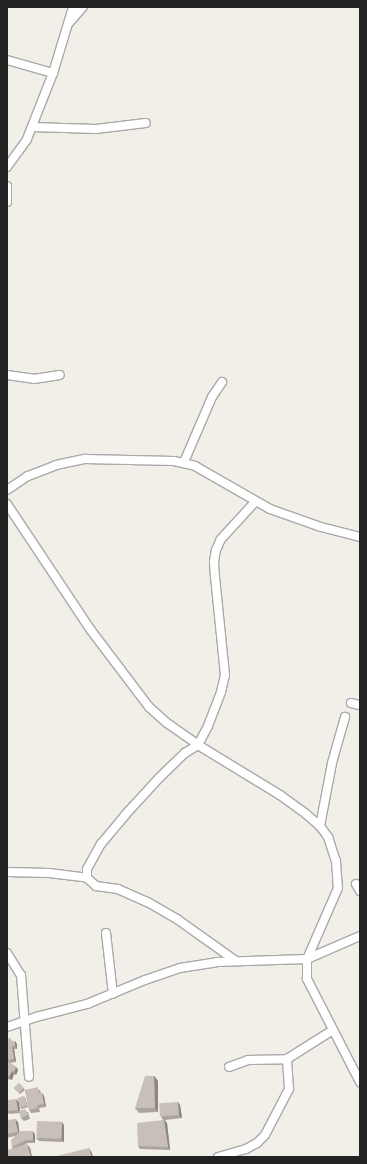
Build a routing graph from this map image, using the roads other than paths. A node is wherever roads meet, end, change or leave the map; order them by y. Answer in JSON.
{"nodes":[{"id":1,"x":73,"y":7,"type":"edge"},
{"id":2,"x":83,"y":7,"type":"edge"},
{"id":3,"x":68,"y":25,"type":"junction"},
{"id":4,"x":7,"y":60,"type":"edge"},
{"id":5,"x":52,"y":73,"type":"junction"},
{"id":6,"x":146,"y":123,"type":"dead end"},
{"id":7,"x":32,"y":127,"type":"junction"},
{"id":8,"x":7,"y":167,"type":"edge"},
{"id":9,"x":7,"y":186,"type":"edge"},
{"id":10,"x":7,"y":202,"type":"edge"},
{"id":11,"x":7,"y":375,"type":"edge"},
{"id":12,"x":60,"y":375,"type":"dead end"},
{"id":13,"x":222,"y":382,"type":"dead end"},
{"id":14,"x":184,"y":462,"type":"junction"},
{"id":15,"x":7,"y":490,"type":"edge"},
{"id":16,"x":255,"y":502,"type":"junction"},
{"id":17,"x":7,"y":504,"type":"edge"},
{"id":18,"x":360,"y":537,"type":"edge"},
{"id":19,"x":351,"y":703,"type":"dead end"},
{"id":20,"x":360,"y":705,"type":"edge"},
{"id":21,"x":345,"y":717,"type":"dead end"},
{"id":22,"x":198,"y":745,"type":"junction"},
{"id":23,"x":320,"y":826,"type":"junction"},
{"id":24,"x":7,"y":872,"type":"edge"},
{"id":25,"x":87,"y":878,"type":"junction"},
{"id":26,"x":106,"y":933,"type":"dead end"},
{"id":27,"x":360,"y":936,"type":"edge"},
{"id":28,"x":7,"y":953,"type":"edge"},
{"id":29,"x":307,"y":959,"type":"junction"},
{"id":30,"x":236,"y":961,"type":"junction"},
{"id":31,"x":113,"y":994,"type":"junction"},
{"id":32,"x":25,"y":1020,"type":"junction"},
{"id":33,"x":7,"y":1027,"type":"edge"},
{"id":34,"x":333,"y":1030,"type":"junction"},
{"id":35,"x":287,"y":1059,"type":"junction"},
{"id":36,"x":229,"y":1067,"type":"dead end"},
{"id":37,"x":29,"y":1077,"type":"dead end"},
{"id":38,"x":360,"y":1082,"type":"edge"},
{"id":39,"x":218,"y":1157,"type":"edge"}],
"edges":[{"from":1,"to":3,"type":"street"},
{"from":2,"to":3,"type":"street"},
{"from":3,"to":5,"type":"street"},
{"from":4,"to":5,"type":"street"},
{"from":5,"to":7,"type":"street"},
{"from":6,"to":7,"type":"street"},
{"from":7,"to":8,"type":"street"},
{"from":9,"to":10,"type":"street"},
{"from":11,"to":12,"type":"street"},
{"from":13,"to":14,"type":"street"},
{"from":14,"to":15,"type":"street"},
{"from":14,"to":16,"type":"street"},
{"from":16,"to":18,"type":"street"},
{"from":16,"to":22,"type":"street"},
{"from":17,"to":22,"type":"street"},
{"from":19,"to":20,"type":"street"},
{"from":21,"to":23,"type":"street"},
{"from":22,"to":23,"type":"street"},
{"from":22,"to":25,"type":"street"},
{"from":23,"to":29,"type":"street"},
{"from":24,"to":25,"type":"street"},
{"from":25,"to":30,"type":"street"},
{"from":26,"to":31,"type":"street"},
{"from":27,"to":29,"type":"street"},
{"from":28,"to":32,"type":"street"},
{"from":29,"to":30,"type":"street"},
{"from":29,"to":34,"type":"street"},
{"from":30,"to":31,"type":"street"},
{"from":31,"to":32,"type":"street"},
{"from":32,"to":33,"type":"street"},
{"from":32,"to":37,"type":"street"},
{"from":34,"to":35,"type":"street"},
{"from":34,"to":38,"type":"street"},
{"from":35,"to":36,"type":"street"},
{"from":35,"to":39,"type":"street"}]}
